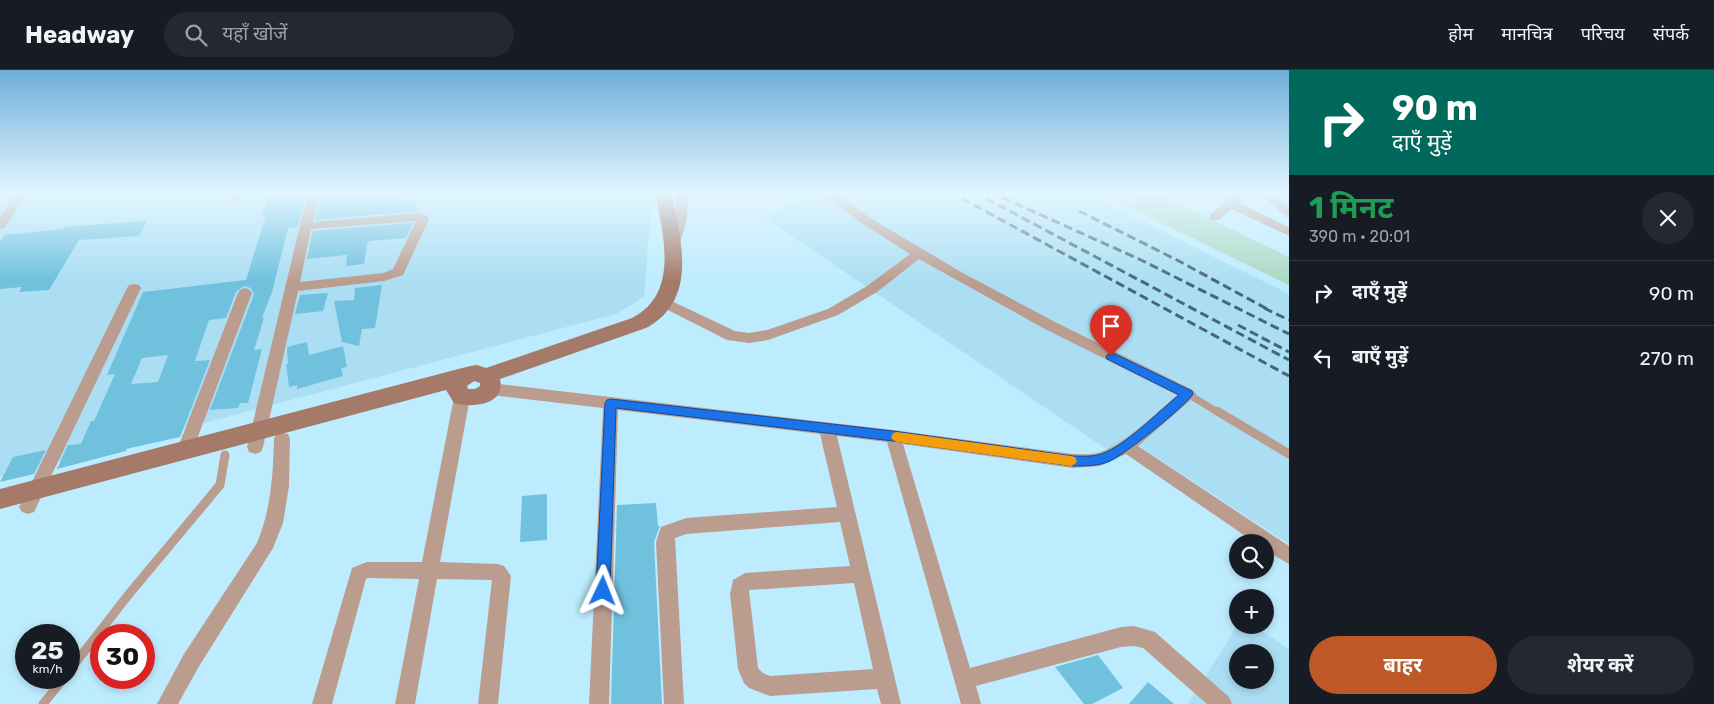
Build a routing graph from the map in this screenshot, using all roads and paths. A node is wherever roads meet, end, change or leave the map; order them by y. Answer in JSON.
{"nodes":[{"id":1,"x":307,"y":222,"type":"edge"},
{"id":2,"x":361,"y":222,"type":"edge"},
{"id":3,"x":422,"y":222,"type":"edge"},
{"id":4,"x":669,"y":222,"type":"edge"},
{"id":5,"x":680,"y":222,"type":"edge"},
{"id":6,"x":869,"y":222,"type":"edge"},
{"id":7,"x":1267,"y":222,"type":"edge"},
{"id":8,"x":306,"y":226,"type":"junction"},
{"id":9,"x":1289,"y":232,"type":"edge"},
{"id":10,"x":674,"y":242,"type":"junction"},
{"id":11,"x":918,"y":254,"type":"junction"},
{"id":12,"x":293,"y":287,"type":"junction"},
{"id":13,"x":134,"y":288,"type":"dead end"},
{"id":14,"x":245,"y":293,"type":"dead end"},
{"id":15,"x":663,"y":302,"type":"junction"},
{"id":16,"x":488,"y":382,"type":"junction"},
{"id":17,"x":460,"y":389,"type":"junction"},
{"id":18,"x":1188,"y":394,"type":"junction"},
{"id":19,"x":611,"y":403,"type":"junction"},
{"id":20,"x":827,"y":428,"type":"junction"},
{"id":21,"x":893,"y":436,"type":"junction"},
{"id":22,"x":257,"y":439,"type":"junction"},
{"id":23,"x":282,"y":439,"type":"junction"},
{"id":24,"x":1126,"y":446,"type":"junction"},
{"id":25,"x":185,"y":450,"type":"junction"},
{"id":26,"x":1289,"y":454,"type":"edge"},
{"id":27,"x":225,"y":455,"type":"junction"},
{"id":28,"x":32,"y":498,"type":"junction"},
{"id":29,"x":0,"y":500,"type":"edge"},
{"id":30,"x":846,"y":514,"type":"junction"},
{"id":31,"x":0,"y":515,"type":"edge"},
{"id":32,"x":1289,"y":556,"type":"edge"},
{"id":33,"x":431,"y":570,"type":"junction"},
{"id":34,"x":860,"y":574,"type":"junction"},
{"id":35,"x":80,"y":658,"type":"edge"},
{"id":36,"x":885,"y":678,"type":"junction"},
{"id":37,"x":965,"y":679,"type":"junction"},
{"id":38,"x":55,"y":689,"type":"edge"},
{"id":39,"x":43,"y":704,"type":"edge"},
{"id":40,"x":167,"y":704,"type":"edge"},
{"id":41,"x":322,"y":704,"type":"edge"},
{"id":42,"x":405,"y":704,"type":"edge"},
{"id":43,"x":488,"y":704,"type":"edge"},
{"id":44,"x":599,"y":704,"type":"edge"},
{"id":45,"x":674,"y":704,"type":"edge"},
{"id":46,"x":891,"y":704,"type":"edge"},
{"id":47,"x":971,"y":704,"type":"edge"},
{"id":48,"x":1222,"y":704,"type":"edge"}],
"edges":[{"from":1,"to":8,"type":"street"},
{"from":2,"to":8,"type":"street"},
{"from":3,"to":12,"type":"street"},
{"from":4,"to":10,"type":"main road"},
{"from":5,"to":10,"type":"street"},
{"from":6,"to":11,"type":"street"},
{"from":7,"to":9,"type":"street"},
{"from":8,"to":12,"type":"street"},
{"from":10,"to":15,"type":"main road"},
{"from":11,"to":15,"type":"street"},
{"from":11,"to":18,"type":"street"},
{"from":12,"to":22,"type":"street"},
{"from":13,"to":28,"type":"street"},
{"from":14,"to":25,"type":"street"},
{"from":15,"to":16,"type":"main road"},
{"from":16,"to":17,"type":"main road"},
{"from":16,"to":19,"type":"street"},
{"from":17,"to":22,"type":"main road"},
{"from":17,"to":23,"type":"main road"},
{"from":17,"to":33,"type":"street"},
{"from":18,"to":24,"type":"street"},
{"from":18,"to":26,"type":"lane"},
{"from":19,"to":20,"type":"street"},
{"from":19,"to":44,"type":"street"},
{"from":20,"to":21,"type":"street"},
{"from":20,"to":30,"type":"street"},
{"from":21,"to":24,"type":"street"},
{"from":21,"to":37,"type":"street"},
{"from":22,"to":23,"type":"main road"},
{"from":22,"to":25,"type":"main road"},
{"from":22,"to":27,"type":"main road"},
{"from":23,"to":40,"type":"street"},
{"from":24,"to":32,"type":"street"},
{"from":25,"to":28,"type":"main road"},
{"from":27,"to":28,"type":"main road"},
{"from":27,"to":35,"type":"lane"},
{"from":28,"to":29,"type":"main road"},
{"from":28,"to":31,"type":"main road"},
{"from":30,"to":34,"type":"street"},
{"from":30,"to":45,"type":"street"},
{"from":33,"to":41,"type":"street"},
{"from":33,"to":42,"type":"street"},
{"from":33,"to":43,"type":"street"},
{"from":34,"to":36,"type":"street"},
{"from":34,"to":36,"type":"street"},
{"from":36,"to":46,"type":"street"},
{"from":37,"to":47,"type":"street"},
{"from":37,"to":48,"type":"street"},
{"from":38,"to":39,"type":"lane"}]}
